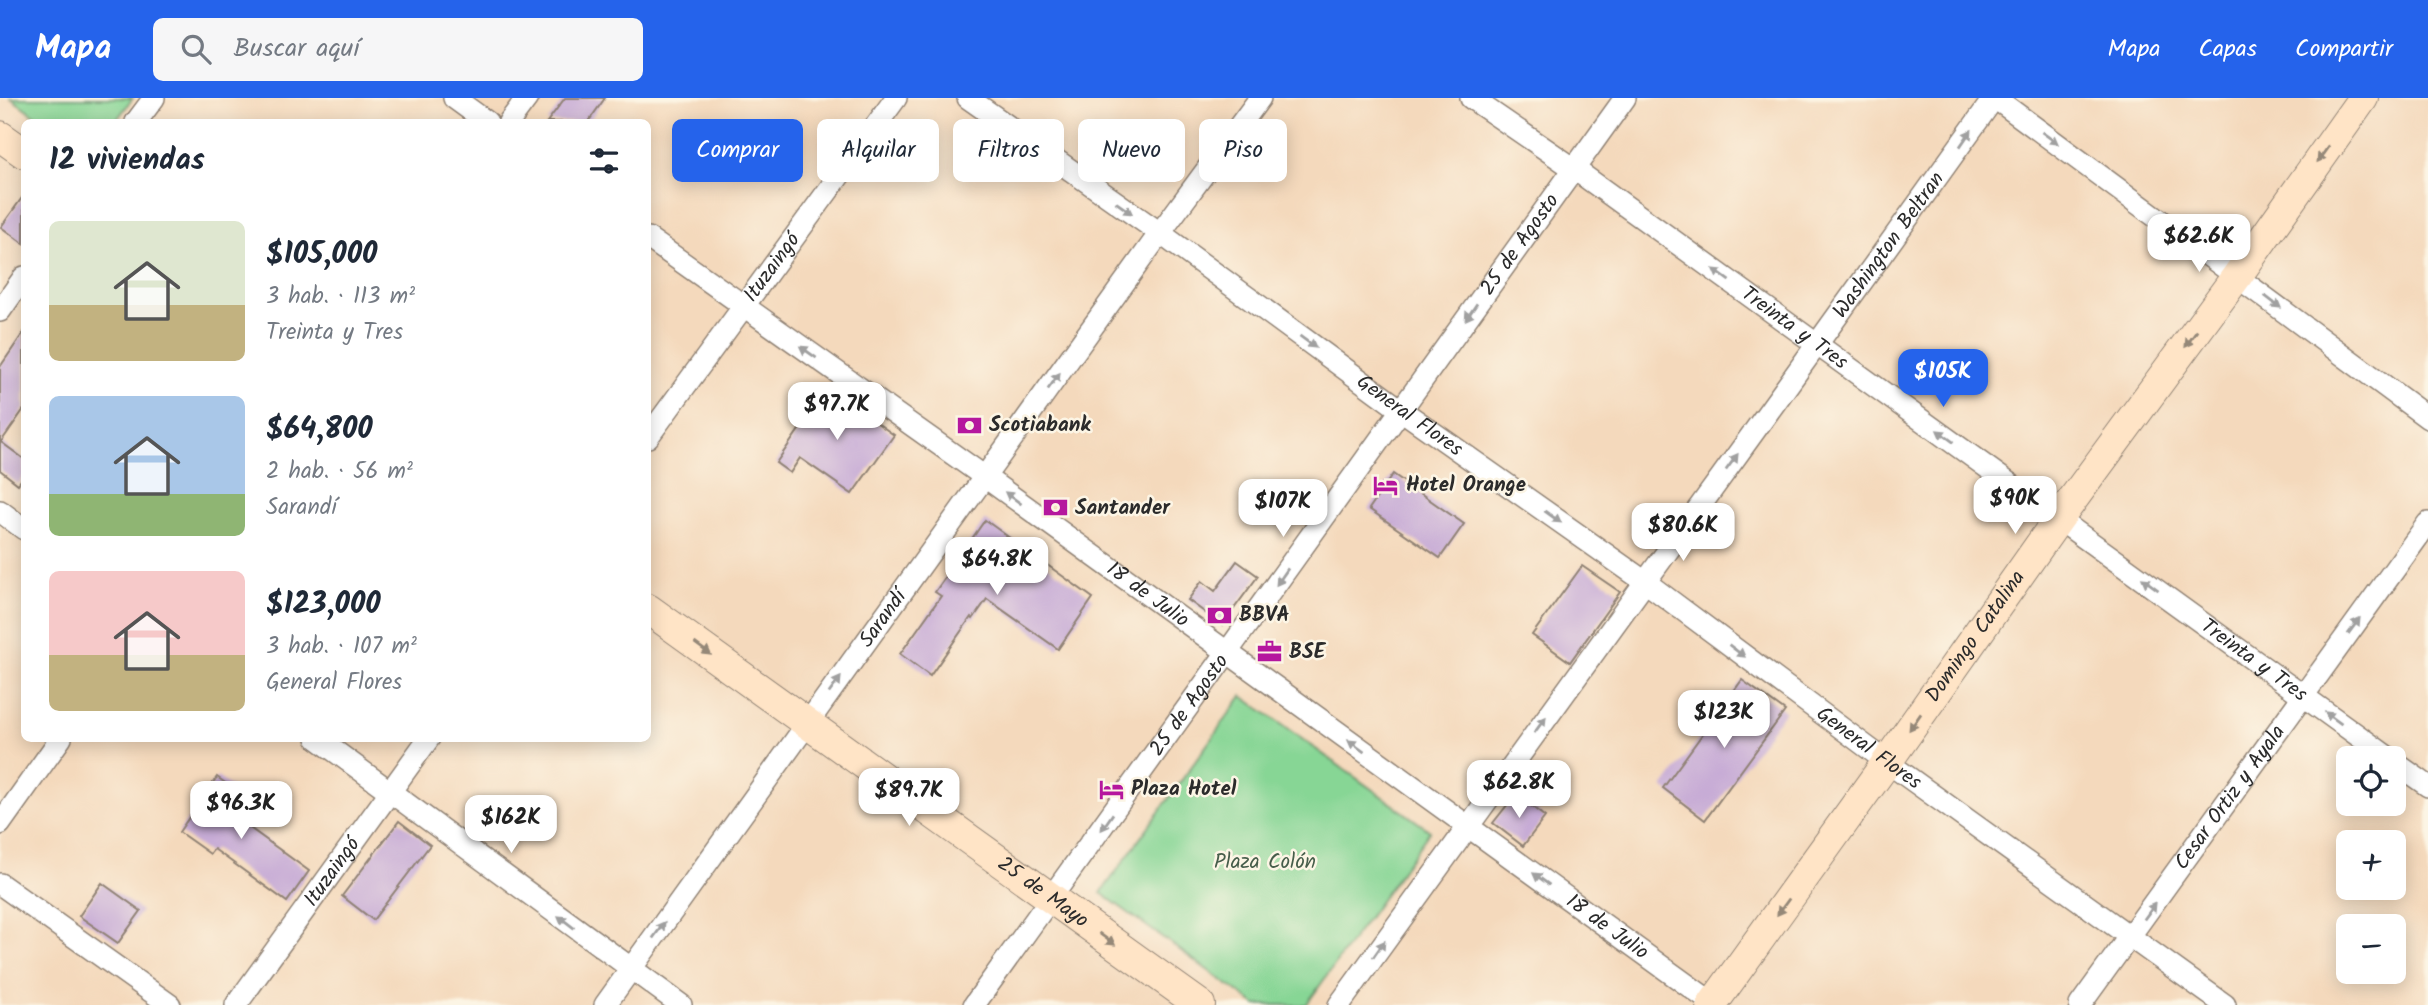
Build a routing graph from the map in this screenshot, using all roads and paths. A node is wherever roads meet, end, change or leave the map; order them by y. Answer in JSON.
{"nodes":[{"id":1,"x":154,"y":98,"type":"edge"},
{"id":2,"x":454,"y":98,"type":"edge"},
{"id":3,"x":527,"y":98,"type":"edge"},
{"id":4,"x":896,"y":98,"type":"edge"},
{"id":5,"x":968,"y":98,"type":"edge"},
{"id":6,"x":1260,"y":98,"type":"edge"},
{"id":7,"x":1471,"y":98,"type":"edge"},
{"id":8,"x":1625,"y":98,"type":"edge"},
{"id":9,"x":1995,"y":98,"type":"edge"},
{"id":10,"x":2363,"y":98,"type":"edge"},
{"id":11,"x":138,"y":119,"type":"edge"},
{"id":12,"x":483,"y":119,"type":"edge"},
{"id":13,"x":511,"y":119,"type":"edge"},
{"id":14,"x":0,"y":136,"type":"edge"},
{"id":15,"x":21,"y":151,"type":"edge"},
{"id":16,"x":1573,"y":168,"type":"junction"},
{"id":17,"x":1160,"y":233,"type":"junction"},
{"id":18,"x":651,"y":240,"type":"edge"},
{"id":19,"x":2237,"y":276,"type":"junction"},
{"id":20,"x":21,"y":281,"type":"edge"},
{"id":21,"x":743,"y":306,"type":"junction"},
{"id":22,"x":0,"y":312,"type":"edge"},
{"id":23,"x":1818,"y":345,"type":"junction"},
{"id":24,"x":1401,"y":410,"type":"junction"},
{"id":25,"x":2428,"y":418,"type":"edge"},
{"id":26,"x":651,"y":432,"type":"edge"},
{"id":27,"x":985,"y":477,"type":"junction"},
{"id":28,"x":0,"y":511,"type":"edge"},
{"id":29,"x":2059,"y":518,"type":"junction"},
{"id":30,"x":2428,"y":523,"type":"edge"},
{"id":31,"x":21,"y":527,"type":"edge"},
{"id":32,"x":1644,"y":581,"type":"junction"},
{"id":33,"x":651,"y":611,"type":"edge"},
{"id":34,"x":1227,"y":654,"type":"junction"},
{"id":35,"x":2304,"y":696,"type":"junction"},
{"id":36,"x":807,"y":723,"type":"junction"},
{"id":37,"x":58,"y":742,"type":"edge"},
{"id":38,"x":322,"y":742,"type":"edge"},
{"id":39,"x":426,"y":742,"type":"edge"},
{"id":40,"x":2373,"y":746,"type":"edge"},
{"id":41,"x":1887,"y":762,"type":"junction"},
{"id":42,"x":2406,"y":770,"type":"edge"},
{"id":43,"x":2428,"y":786,"type":"edge"},
{"id":44,"x":391,"y":792,"type":"junction"},
{"id":45,"x":0,"y":824,"type":"edge"},
{"id":46,"x":1468,"y":826,"type":"junction"},
{"id":47,"x":0,"y":884,"type":"edge"},
{"id":48,"x":1052,"y":899,"type":"junction"},
{"id":49,"x":2131,"y":937,"type":"junction"},
{"id":50,"x":631,"y":970,"type":"junction"},
{"id":51,"x":1713,"y":1004,"type":"edge"},
{"id":52,"x":170,"y":1005,"type":"edge"},
{"id":53,"x":236,"y":1005,"type":"edge"},
{"id":54,"x":606,"y":1005,"type":"edge"},
{"id":55,"x":681,"y":1005,"type":"edge"},
{"id":56,"x":974,"y":1005,"type":"edge"},
{"id":57,"x":1200,"y":1005,"type":"edge"},
{"id":58,"x":1339,"y":1005,"type":"edge"},
{"id":59,"x":2080,"y":1005,"type":"edge"},
{"id":60,"x":2225,"y":1005,"type":"edge"}],
"edges":[{"from":1,"to":11,"type":"street"},
{"from":2,"to":12,"type":"street"},
{"from":3,"to":13,"type":"street"},
{"from":4,"to":21,"type":"street","name":"Ituzaingó"},
{"from":5,"to":17,"type":"street","name":"General Flores","one_way":true},
{"from":6,"to":17,"type":"street","name":"Sarandí"},
{"from":7,"to":16,"type":"street","name":"Treinta y Tres"},
{"from":8,"to":16,"type":"street","name":"25 de Agosto"},
{"from":9,"to":19,"type":"street","one_way":true},
{"from":23,"to":9,"type":"street","name":"Washington Beltran","one_way":true},
{"from":10,"to":19,"type":"street","name":"Domingo Catalina","one_way":true},
{"from":14,"to":15,"type":"street"},
{"from":23,"to":16,"type":"street","name":"Treinta y Tres","one_way":true},
{"from":16,"to":24,"type":"street","name":"25 de Agosto","one_way":true},
{"from":17,"to":24,"type":"street","name":"General Flores","one_way":true},
{"from":27,"to":17,"type":"street","name":"Sarandí","one_way":true},
{"from":18,"to":21,"type":"street","name":"18 de Julio"},
{"from":19,"to":25,"type":"street","one_way":true},
{"from":19,"to":29,"type":"street","name":"Domingo Catalina","one_way":true},
{"from":20,"to":22,"type":"street"},
{"from":21,"to":26,"type":"street","name":"Ituzaingó"},
{"from":27,"to":21,"type":"street","name":"18 de Julio","one_way":true},
{"from":29,"to":23,"type":"street","name":"Treinta y Tres","one_way":true},
{"from":32,"to":23,"type":"street","name":"Washington Beltran","one_way":true},
{"from":24,"to":32,"type":"street","name":"General Flores","one_way":true},
{"from":24,"to":34,"type":"street","name":"25 de Agosto","one_way":true},
{"from":34,"to":27,"type":"street","name":"18 de Julio","one_way":true},
{"from":36,"to":27,"type":"street","name":"Sarandí","one_way":true},
{"from":28,"to":31,"type":"street"},
{"from":35,"to":29,"type":"street","name":"Treinta y Tres","one_way":true},
{"from":29,"to":41,"type":"street","name":"Domingo Catalina","one_way":true},
{"from":35,"to":30,"type":"street","name":"Cesar Ortiz y Ayala","one_way":true},
{"from":32,"to":41,"type":"street","name":"General Flores","one_way":true},
{"from":46,"to":32,"type":"street","name":"Washington Beltran","one_way":true},
{"from":33,"to":36,"type":"street","name":"25 de Mayo","one_way":true},
{"from":46,"to":34,"type":"street","name":"18 de Julio","one_way":true},
{"from":34,"to":48,"type":"street","name":"25 de Agosto","one_way":true},
{"from":40,"to":35,"type":"street","name":"Treinta y Tres","one_way":true},
{"from":49,"to":35,"type":"street","name":"Cesar Ortiz y Ayala","one_way":true},
{"from":36,"to":48,"type":"street","name":"25 de Mayo"},
{"from":50,"to":36,"type":"street","name":"Sarandí","one_way":true},
{"from":37,"to":45,"type":"street"},
{"from":38,"to":44,"type":"street"},
{"from":39,"to":44,"type":"street","name":"Ituzaingó"},
{"from":41,"to":49,"type":"street","name":"General Flores"},
{"from":41,"to":51,"type":"street","name":"Domingo Catalina","one_way":true},
{"from":42,"to":43,"type":"street"},
{"from":50,"to":44,"type":"street","one_way":true},
{"from":44,"to":53,"type":"street","name":"Ituzaingó"},
{"from":51,"to":46,"type":"street","name":"18 de Julio","one_way":true},
{"from":58,"to":46,"type":"street","name":"Washington Beltran","one_way":true},
{"from":47,"to":52,"type":"street"},
{"from":48,"to":56,"type":"street","name":"25 de Agosto"},
{"from":48,"to":57,"type":"street","name":"25 de Mayo","one_way":true},
{"from":49,"to":59,"type":"street","name":"Cesar Ortiz y Ayala"},
{"from":49,"to":60,"type":"street","name":"General Flores"},
{"from":50,"to":54,"type":"street","name":"Sarandí"},
{"from":50,"to":55,"type":"street"}]}
